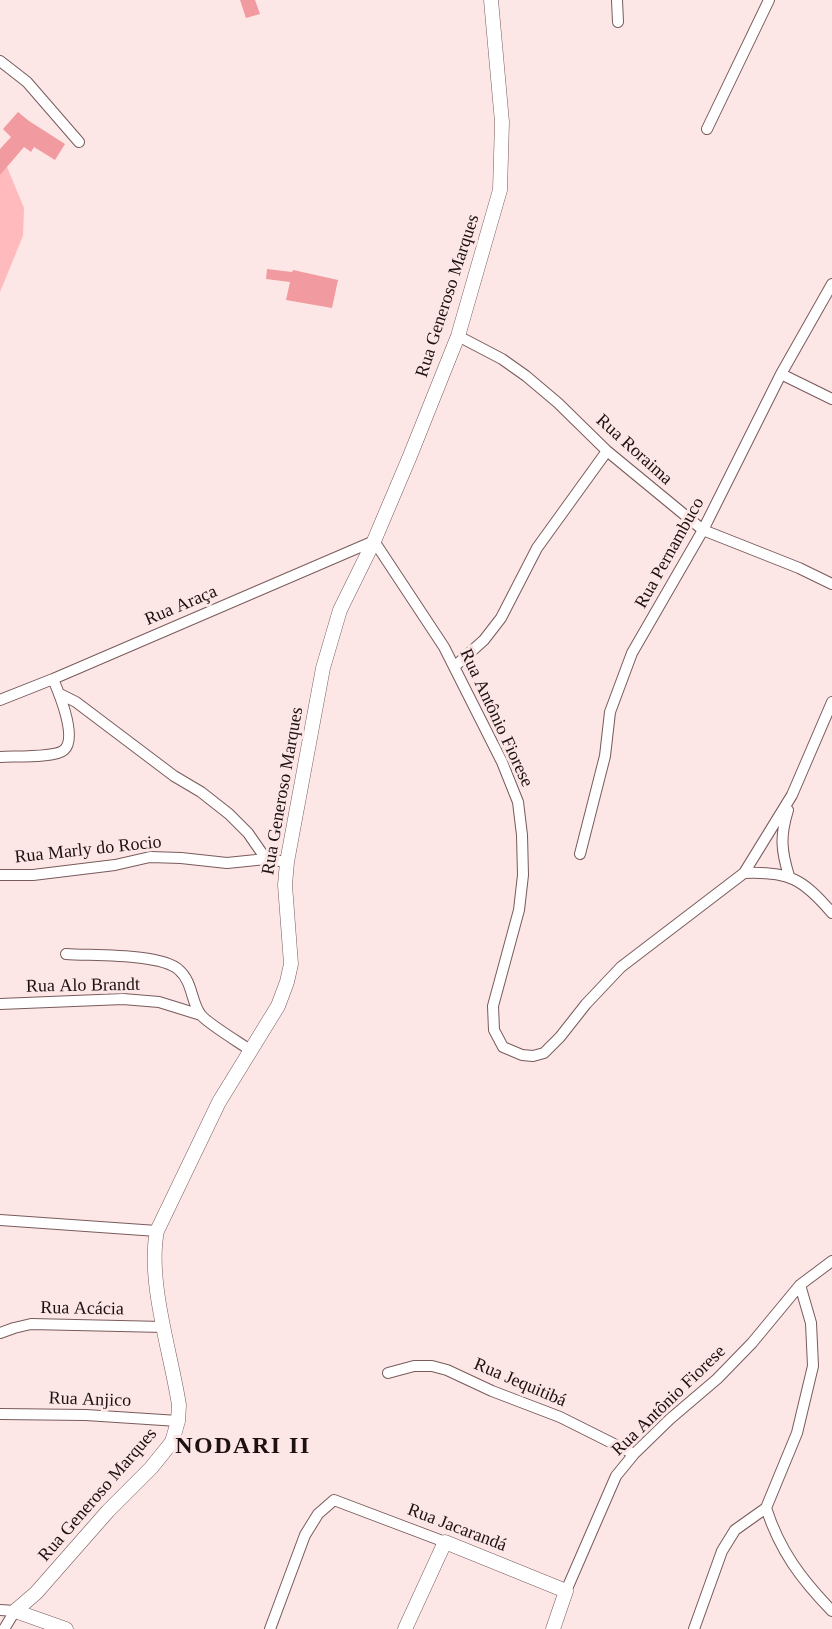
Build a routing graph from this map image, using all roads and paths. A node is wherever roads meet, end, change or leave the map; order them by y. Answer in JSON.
{"nodes":[{"id":1,"x":491,"y":0,"type":"edge"},
{"id":2,"x":617,"y":0,"type":"edge"},
{"id":3,"x":770,"y":0,"type":"edge"},
{"id":4,"x":618,"y":22,"type":"dead end"},
{"id":5,"x":0,"y":61,"type":"edge"},
{"id":6,"x":706,"y":129,"type":"dead end"},
{"id":7,"x":80,"y":142,"type":"dead end"},
{"id":8,"x":832,"y":284,"type":"edge"},
{"id":9,"x":458,"y":336,"type":"junction"},
{"id":10,"x":781,"y":374,"type":"junction"},
{"id":11,"x":832,"y":399,"type":"edge"},
{"id":12,"x":607,"y":451,"type":"junction"},
{"id":13,"x":703,"y":530,"type":"junction"},
{"id":14,"x":374,"y":542,"type":"junction"},
{"id":15,"x":832,"y":584,"type":"edge"},
{"id":16,"x":454,"y":667,"type":"junction"},
{"id":17,"x":53,"y":679,"type":"junction"},
{"id":18,"x":60,"y":694,"type":"junction"},
{"id":19,"x":0,"y":700,"type":"edge"},
{"id":20,"x":832,"y":702,"type":"edge"},
{"id":21,"x":0,"y":757,"type":"edge"},
{"id":22,"x":792,"y":795,"type":"junction"},
{"id":23,"x":580,"y":854,"type":"dead end"},
{"id":24,"x":266,"y":859,"type":"junction"},
{"id":25,"x":287,"y":862,"type":"junction"},
{"id":26,"x":744,"y":873,"type":"junction"},
{"id":27,"x":0,"y":875,"type":"edge"},
{"id":28,"x":789,"y":876,"type":"junction"},
{"id":29,"x":832,"y":913,"type":"edge"},
{"id":30,"x":66,"y":954,"type":"dead end"},
{"id":31,"x":0,"y":1004,"type":"edge"},
{"id":32,"x":201,"y":1016,"type":"junction"},
{"id":33,"x":250,"y":1050,"type":"junction"},
{"id":34,"x":0,"y":1220,"type":"edge"},
{"id":35,"x":157,"y":1231,"type":"junction"},
{"id":36,"x":832,"y":1261,"type":"edge"},
{"id":37,"x":800,"y":1285,"type":"junction"},
{"id":38,"x":164,"y":1327,"type":"junction"},
{"id":39,"x":0,"y":1333,"type":"edge"},
{"id":40,"x":388,"y":1373,"type":"dead end"},
{"id":41,"x":0,"y":1414,"type":"edge"},
{"id":42,"x":178,"y":1421,"type":"junction"},
{"id":43,"x":634,"y":1454,"type":"junction"},
{"id":44,"x":766,"y":1508,"type":"junction"},
{"id":45,"x":445,"y":1542,"type":"junction"},
{"id":46,"x":566,"y":1591,"type":"junction"},
{"id":47,"x":0,"y":1610,"type":"edge"},
{"id":48,"x":15,"y":1611,"type":"junction"},
{"id":49,"x":832,"y":1611,"type":"edge"},
{"id":50,"x":4,"y":1629,"type":"edge"},
{"id":51,"x":66,"y":1629,"type":"edge"},
{"id":52,"x":270,"y":1629,"type":"edge"},
{"id":53,"x":405,"y":1629,"type":"edge"},
{"id":54,"x":553,"y":1629,"type":"edge"},
{"id":55,"x":694,"y":1629,"type":"edge"}],
"edges":[{"from":1,"to":9,"type":"street","name":"Rua Generoso Marques"},
{"from":2,"to":4,"type":"street"},
{"from":3,"to":6,"type":"street"},
{"from":5,"to":7,"type":"street"},
{"from":8,"to":10,"type":"street","name":"Rua Pernambuco"},
{"from":9,"to":12,"type":"street","name":"Rua Roraima"},
{"from":9,"to":14,"type":"street","name":"Rua Generoso Marques"},
{"from":10,"to":11,"type":"street"},
{"from":10,"to":13,"type":"street","name":"Rua Pernambuco"},
{"from":12,"to":13,"type":"street","name":"Rua Roraima"},
{"from":12,"to":16,"type":"street"},
{"from":13,"to":15,"type":"street","name":"Rua Roraima"},
{"from":13,"to":23,"type":"street","name":"Rua Pernambuco"},
{"from":14,"to":16,"type":"street","name":"Rua Antônio Fiorese"},
{"from":14,"to":17,"type":"street","name":"Rua Araça"},
{"from":14,"to":25,"type":"street","name":"Rua Generoso Marques"},
{"from":16,"to":26,"type":"street","name":"Rua Antônio Fiorese"},
{"from":17,"to":18,"type":"street"},
{"from":17,"to":19,"type":"street","name":"Rua Araça"},
{"from":18,"to":21,"type":"street"},
{"from":18,"to":24,"type":"street"},
{"from":20,"to":22,"type":"street"},
{"from":22,"to":26,"type":"street"},
{"from":22,"to":28,"type":"street"},
{"from":24,"to":25,"type":"street","name":"Rua Marly do Rocio"},
{"from":24,"to":27,"type":"street","name":"Rua Marly do Rocio"},
{"from":25,"to":33,"type":"street","name":"Rua Generoso Marques"},
{"from":26,"to":28,"type":"street"},
{"from":28,"to":29,"type":"street"},
{"from":30,"to":32,"type":"street","name":"Rua Alo Brandt"},
{"from":31,"to":32,"type":"street","name":"Rua Alo Brandt"},
{"from":32,"to":33,"type":"street","name":"Rua Alo Brandt"},
{"from":33,"to":35,"type":"street","name":"Rua Generoso Marques"},
{"from":34,"to":35,"type":"street"},
{"from":35,"to":38,"type":"street","name":"Rua Generoso Marques"},
{"from":36,"to":37,"type":"street","name":"Rua Antônio Fiorese"},
{"from":37,"to":43,"type":"street","name":"Rua Antônio Fiorese"},
{"from":37,"to":44,"type":"street"},
{"from":38,"to":39,"type":"street","name":"Rua Acácia"},
{"from":38,"to":42,"type":"street","name":"Rua Generoso Marques"},
{"from":40,"to":43,"type":"street","name":"Rua Jequitibá"},
{"from":41,"to":42,"type":"street","name":"Rua Anjico"},
{"from":42,"to":48,"type":"street","name":"Rua Generoso Marques"},
{"from":43,"to":46,"type":"street","name":"Rua Antônio Fiorese"},
{"from":44,"to":49,"type":"street"},
{"from":44,"to":55,"type":"street"},
{"from":45,"to":46,"type":"street","name":"Rua Jacarandá"},
{"from":45,"to":52,"type":"street","name":"Rua Jacarandá"},
{"from":45,"to":53,"type":"street"},
{"from":46,"to":54,"type":"street"},
{"from":47,"to":48,"type":"street"},
{"from":48,"to":50,"type":"street","name":"Rua Generoso Marques"},
{"from":48,"to":51,"type":"street"}]}
